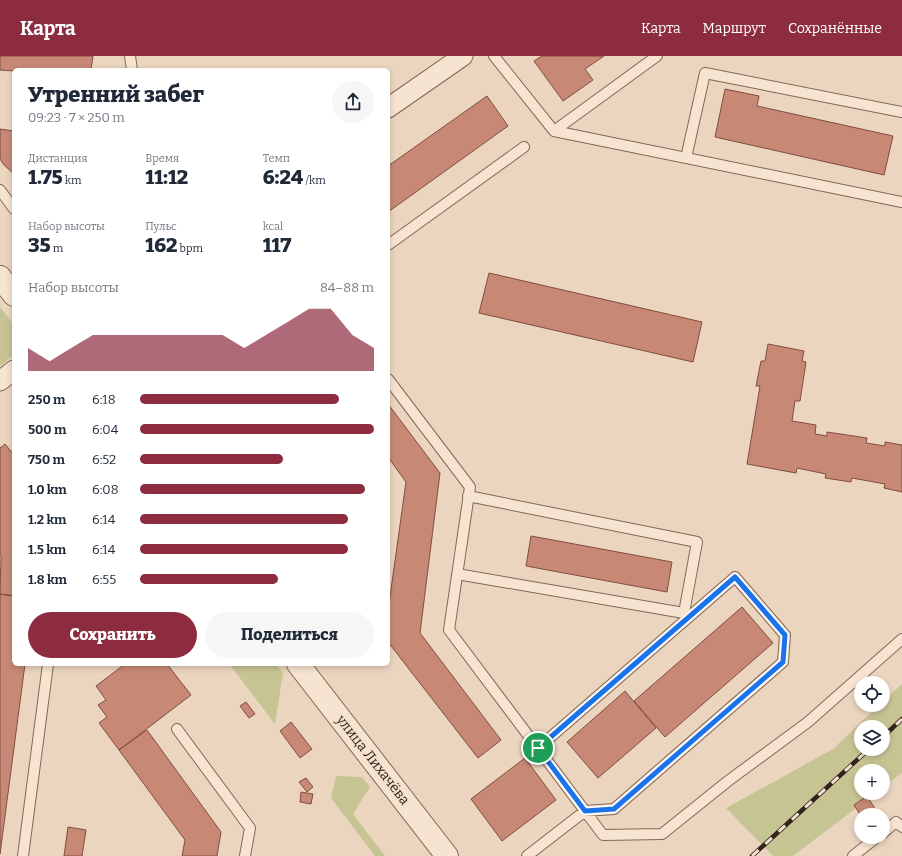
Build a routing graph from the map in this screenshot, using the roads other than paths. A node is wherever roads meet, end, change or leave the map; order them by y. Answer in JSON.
{"nodes":[{"id":1,"x":130,"y":56,"type":"edge"},
{"id":2,"x":463,"y":56,"type":"edge"},
{"id":3,"x":494,"y":56,"type":"edge"},
{"id":4,"x":657,"y":56,"type":"edge"},
{"id":5,"x":132,"y":68,"type":"edge"},
{"id":6,"x":390,"y":107,"type":"edge"},
{"id":7,"x":902,"y":112,"type":"edge"},
{"id":8,"x":554,"y":131,"type":"junction"},
{"id":9,"x":524,"y":147,"type":"dead end"},
{"id":10,"x":686,"y":158,"type":"junction"},
{"id":11,"x":0,"y":190,"type":"edge"},
{"id":12,"x":902,"y":202,"type":"edge"},
{"id":13,"x":12,"y":206,"type":"edge"},
{"id":14,"x":390,"y":244,"type":"edge"},
{"id":15,"x":0,"y":277,"type":"edge"},
{"id":16,"x":12,"y":292,"type":"edge"},
{"id":17,"x":12,"y":372,"type":"edge"},
{"id":18,"x":0,"y":381,"type":"edge"},
{"id":19,"x":390,"y":382,"type":"edge"},
{"id":20,"x":468,"y":496,"type":"junction"},
{"id":21,"x":457,"y":574,"type":"junction"},
{"id":22,"x":902,"y":639,"type":"edge"},
{"id":23,"x":48,"y":666,"type":"edge"},
{"id":24,"x":300,"y":666,"type":"edge"},
{"id":25,"x":177,"y":729,"type":"dead end"},
{"id":26,"x":538,"y":748,"type":"junction"},
{"id":27,"x":585,"y":811,"type":"junction"},
{"id":28,"x":890,"y":827,"type":"edge"},
{"id":29,"x":902,"y":827,"type":"edge"},
{"id":30,"x":868,"y":844,"type":"edge"},
{"id":31,"x":23,"y":856,"type":"edge"},
{"id":32,"x":246,"y":856,"type":"edge"},
{"id":33,"x":447,"y":856,"type":"edge"},
{"id":34,"x":527,"y":856,"type":"edge"},
{"id":35,"x":853,"y":856,"type":"edge"}],
"edges":[{"from":1,"to":5,"type":"lane"},
{"from":2,"to":6,"type":"street"},
{"from":3,"to":8,"type":"lane"},
{"from":4,"to":8,"type":"lane"},
{"from":7,"to":10,"type":"lane"},
{"from":8,"to":10,"type":"lane"},
{"from":9,"to":14,"type":"lane"},
{"from":10,"to":12,"type":"lane"},
{"from":11,"to":13,"type":"lane"},
{"from":15,"to":16,"type":"street"},
{"from":17,"to":18,"type":"street"},
{"from":19,"to":20,"type":"lane"},
{"from":20,"to":21,"type":"lane"},
{"from":20,"to":21,"type":"lane"},
{"from":21,"to":26,"type":"lane"},
{"from":22,"to":27,"type":"lane"},
{"from":23,"to":31,"type":"lane"},
{"from":24,"to":33,"type":"street","name":"улица Лихачёва"},
{"from":25,"to":32,"type":"lane"},
{"from":26,"to":27,"type":"lane"},
{"from":26,"to":27,"type":"lane"},
{"from":27,"to":34,"type":"lane"},
{"from":28,"to":29,"type":"lane"},
{"from":30,"to":35,"type":"lane"}]}
